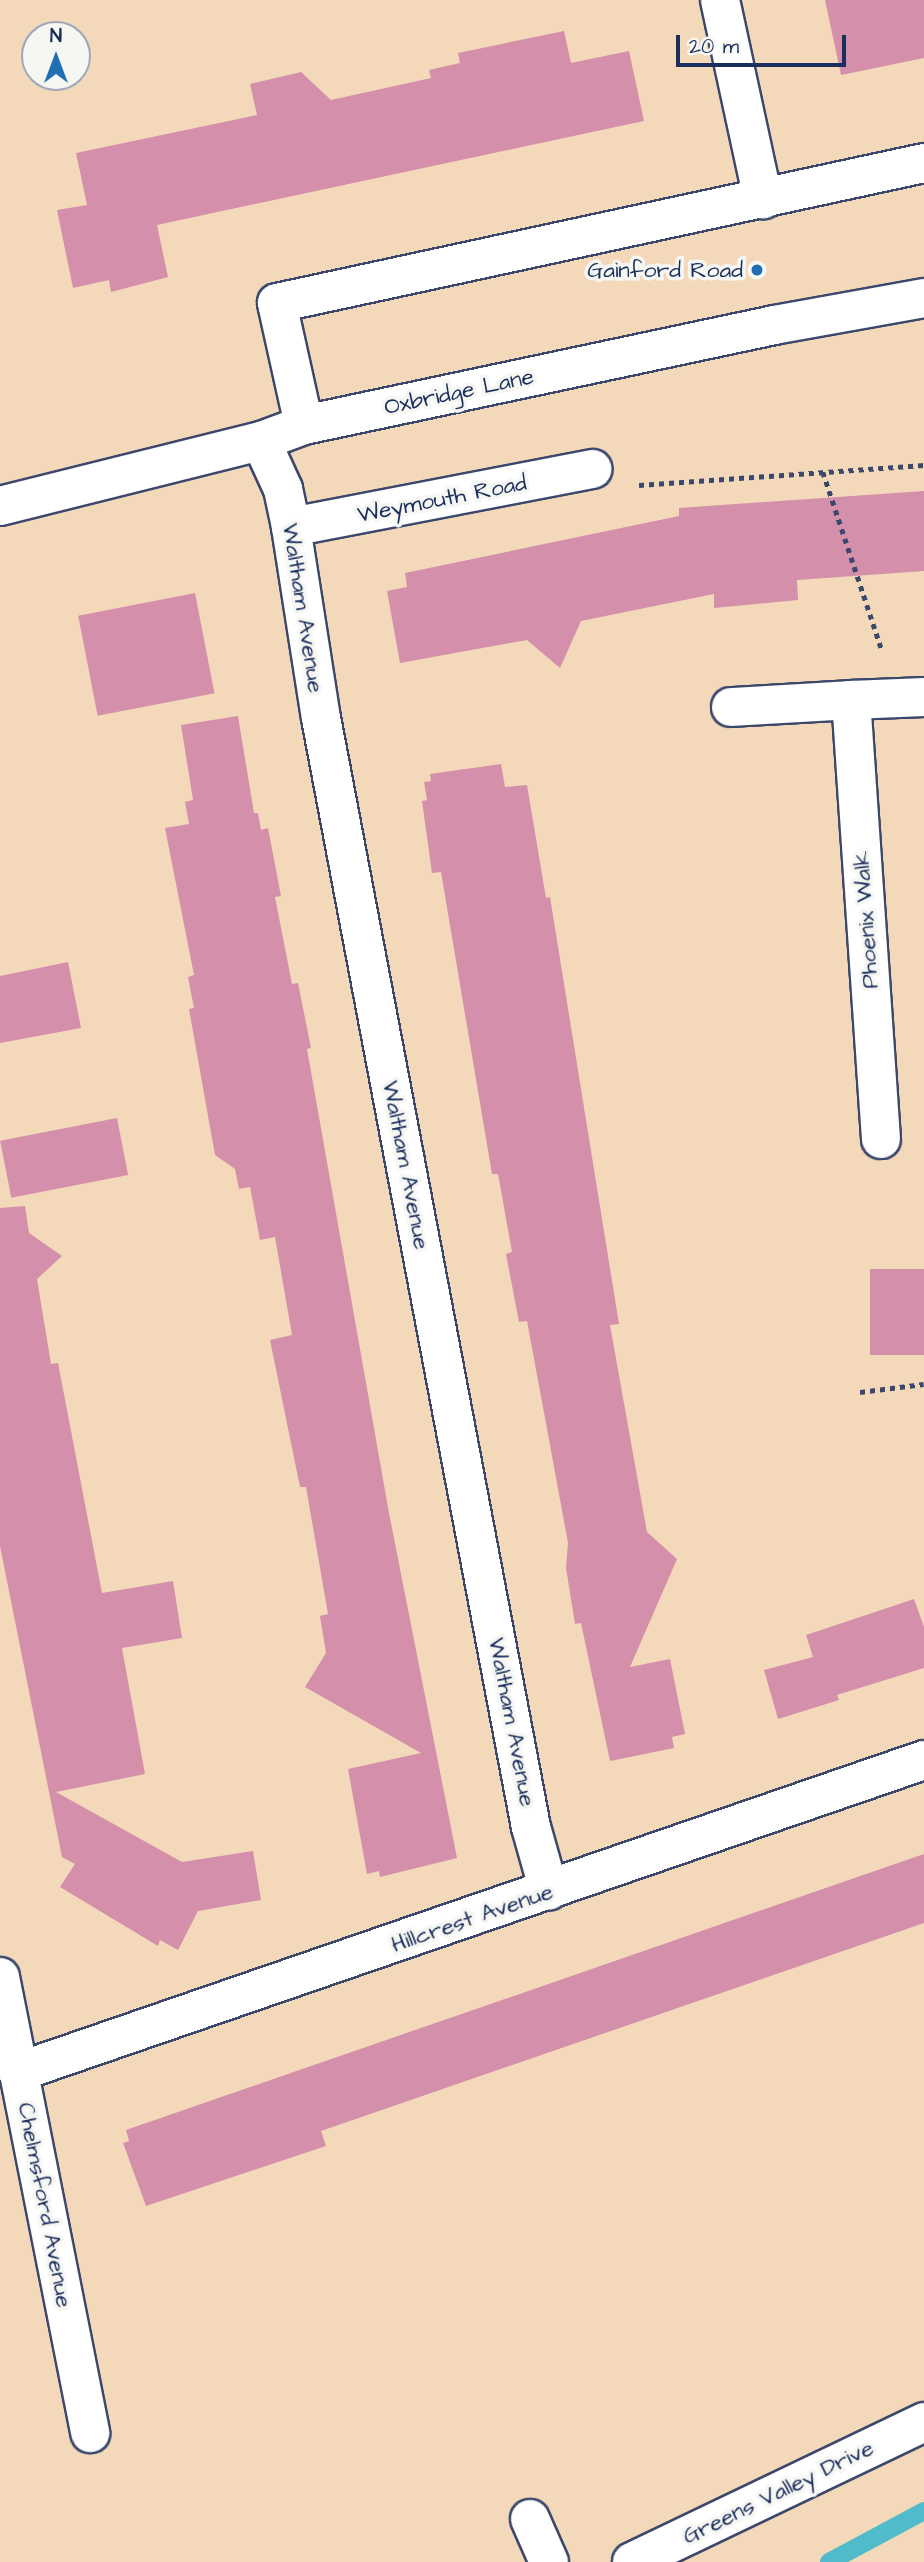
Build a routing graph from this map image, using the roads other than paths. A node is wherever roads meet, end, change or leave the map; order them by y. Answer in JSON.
{"nodes":[{"id":1,"x":720,"y":0,"type":"edge"},
{"id":2,"x":924,"y":163,"type":"edge"},
{"id":3,"x":763,"y":199,"type":"junction"},
{"id":4,"x":924,"y":298,"type":"edge"},
{"id":5,"x":304,"y":425,"type":"junction"},
{"id":6,"x":261,"y":441,"type":"junction"},
{"id":7,"x":592,"y":469,"type":"road end"},
{"id":8,"x":0,"y":506,"type":"edge"},
{"id":9,"x":291,"y":527,"type":"junction"},
{"id":10,"x":924,"y":696,"type":"edge"},
{"id":11,"x":869,"y":700,"type":"junction"},
{"id":12,"x":731,"y":707,"type":"dead end"},
{"id":13,"x":881,"y":1139,"type":"dead end"},
{"id":14,"x":924,"y":1760,"type":"edge"},
{"id":15,"x":549,"y":1891,"type":"junction"},
{"id":16,"x":0,"y":1977,"type":"edge"},
{"id":17,"x":18,"y":2072,"type":"junction"},
{"id":18,"x":924,"y":2422,"type":"edge"},
{"id":19,"x":90,"y":2433,"type":"dead end"},
{"id":20,"x":530,"y":2519,"type":"dead end"},
{"id":21,"x":549,"y":2562,"type":"edge"},
{"id":22,"x":632,"y":2562,"type":"edge"}],
"edges":[{"from":1,"to":3,"type":"street"},
{"from":2,"to":3,"type":"street"},
{"from":3,"to":5,"type":"street"},
{"from":4,"to":5,"type":"street","name":"Oxbridge Lane"},
{"from":5,"to":6,"type":"street","name":"Oxbridge Lane"},
{"from":6,"to":8,"type":"street","name":"Oxbridge Lane"},
{"from":6,"to":9,"type":"street","name":"Waltham Avenue"},
{"from":7,"to":9,"type":"street","name":"Weymouth Road"},
{"from":9,"to":15,"type":"street","name":"Waltham Avenue"},
{"from":10,"to":11,"type":"street"},
{"from":11,"to":12,"type":"street"},
{"from":11,"to":13,"type":"street","name":"Phoenix Walk"},
{"from":14,"to":15,"type":"street","name":"Hillcrest Avenue"},
{"from":15,"to":17,"type":"street","name":"Hillcrest Avenue"},
{"from":16,"to":17,"type":"street","name":"Chelmsford Avenue"},
{"from":17,"to":19,"type":"street","name":"Chelmsford Avenue"},
{"from":18,"to":22,"type":"street","name":"Greens Valley Drive"},
{"from":20,"to":21,"type":"street"}]}
